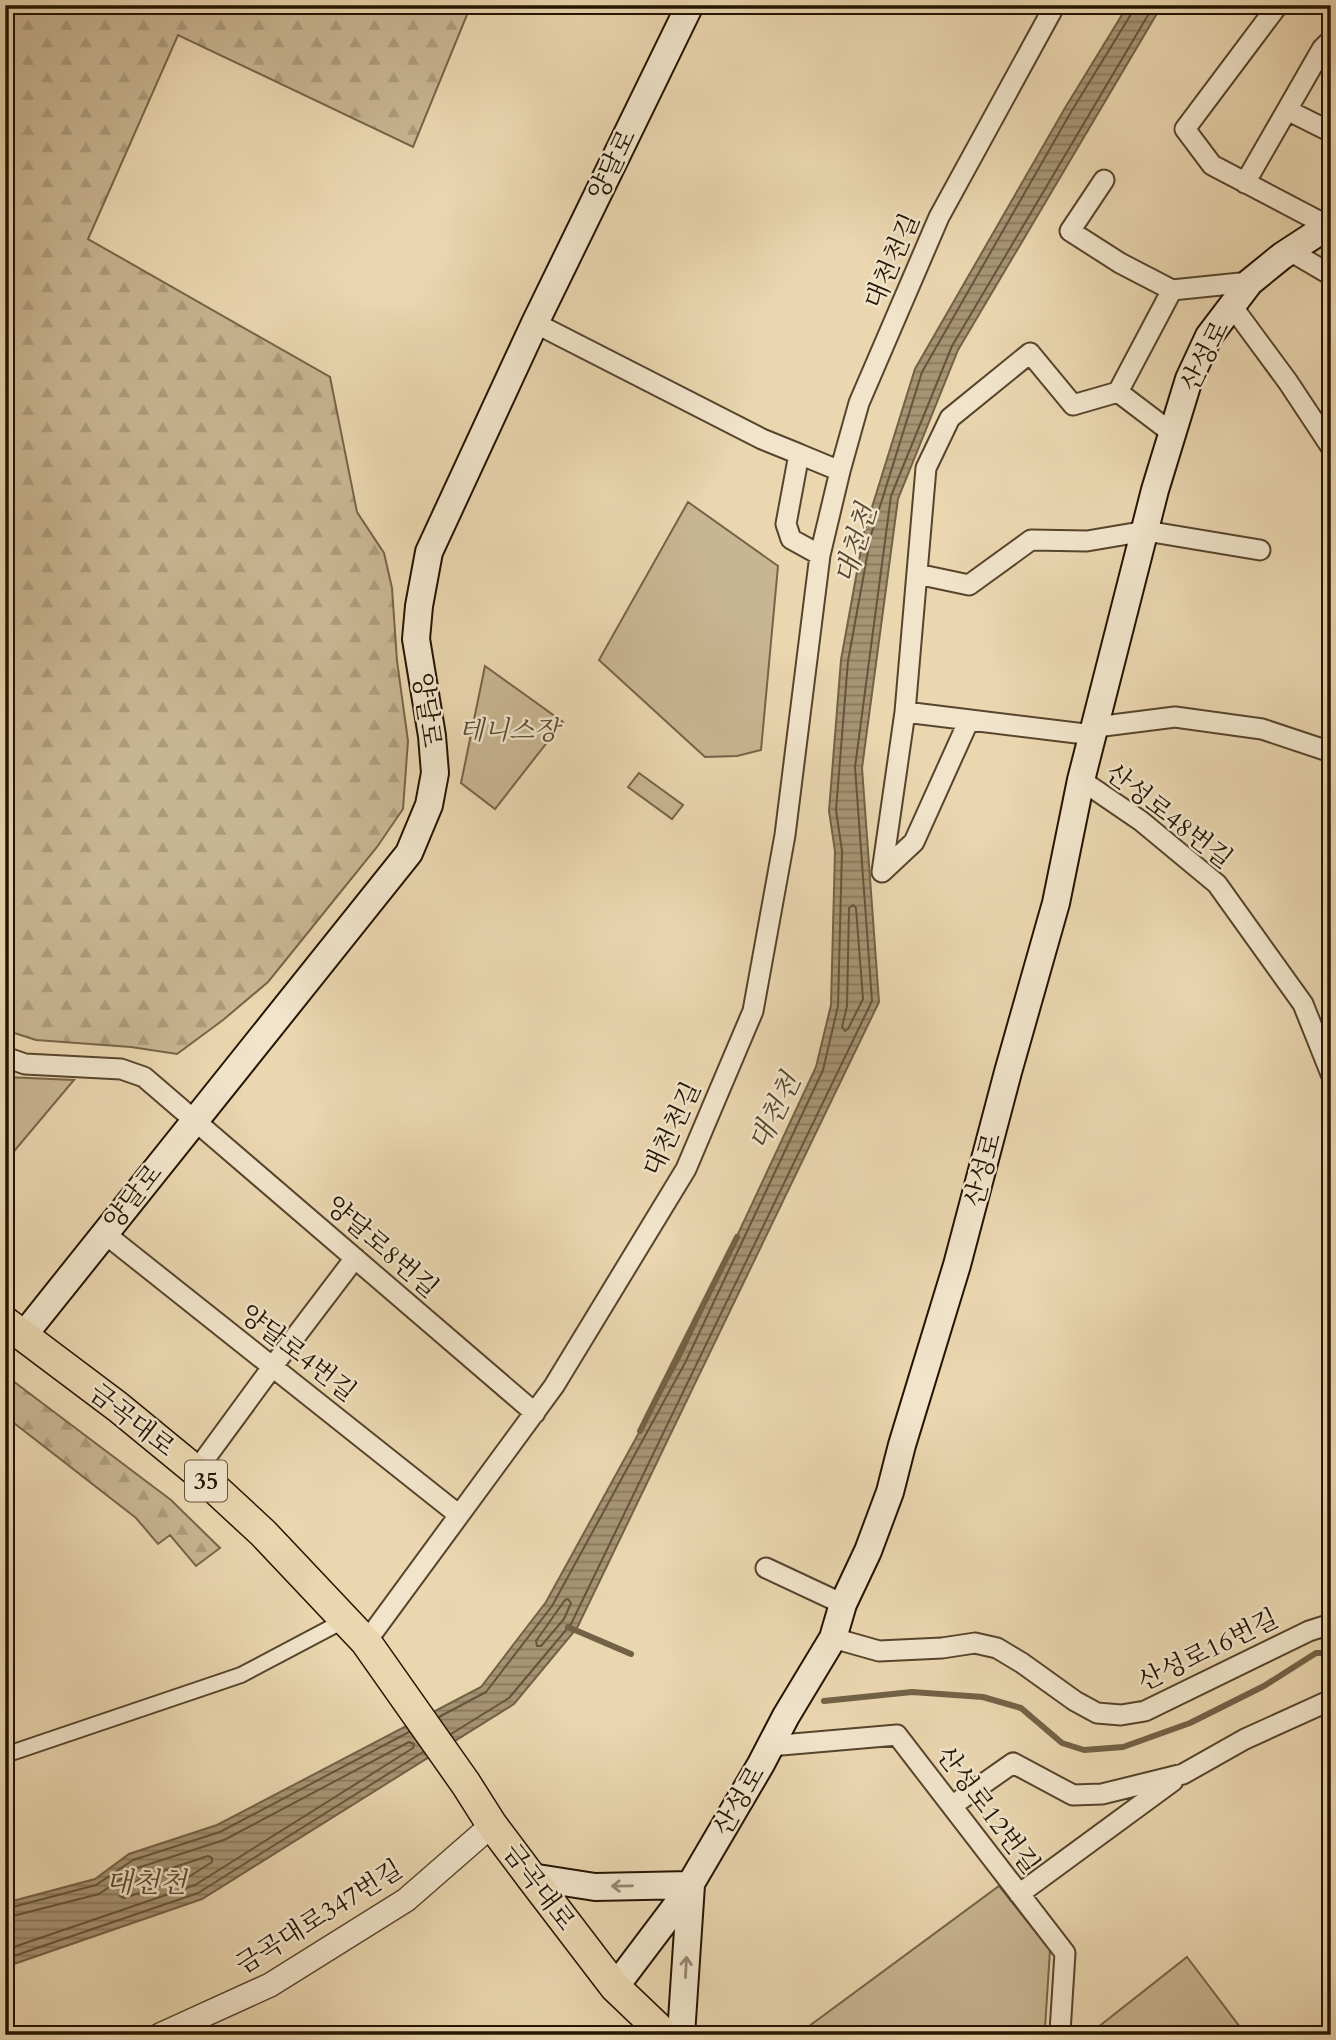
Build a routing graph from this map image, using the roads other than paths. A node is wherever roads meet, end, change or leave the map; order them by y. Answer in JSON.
{"nodes":[{"id":1,"x":690,"y":5,"type":"edge"},
{"id":2,"x":1055,"y":5,"type":"edge"},
{"id":3,"x":1278,"y":5,"type":"edge"},
{"id":4,"x":1331,"y":40,"type":"edge"},
{"id":5,"x":1287,"y":110,"type":"junction"},
{"id":6,"x":1329,"y":131,"type":"edge"},
{"id":7,"x":1104,"y":180,"type":"dead end"},
{"id":8,"x":1245,"y":183,"type":"junction"},
{"id":9,"x":1329,"y":225,"type":"edge"},
{"id":10,"x":1290,"y":251,"type":"junction"},
{"id":11,"x":1331,"y":275,"type":"edge"},
{"id":12,"x":1250,"y":282,"type":"junction"},
{"id":13,"x":1172,"y":290,"type":"junction"},
{"id":14,"x":1232,"y":306,"type":"junction"},
{"id":15,"x":535,"y":323,"type":"junction"},
{"id":16,"x":1118,"y":392,"type":"junction"},
{"id":17,"x":1172,"y":433,"type":"junction"},
{"id":18,"x":1331,"y":447,"type":"edge"},
{"id":19,"x":799,"y":454,"type":"junction"},
{"id":20,"x":840,"y":471,"type":"junction"},
{"id":21,"x":1146,"y":531,"type":"junction"},
{"id":22,"x":1260,"y":550,"type":"dead end"},
{"id":23,"x":820,"y":555,"type":"junction"},
{"id":24,"x":917,"y":574,"type":"junction"},
{"id":25,"x":905,"y":712,"type":"junction"},
{"id":26,"x":970,"y":720,"type":"junction"},
{"id":27,"x":1094,"y":731,"type":"junction"},
{"id":28,"x":1331,"y":752,"type":"edge"},
{"id":29,"x":1081,"y":780,"type":"junction"},
{"id":30,"x":5,"y":1057,"type":"edge"},
{"id":31,"x":1331,"y":1074,"type":"edge"},
{"id":32,"x":195,"y":1120,"type":"junction"},
{"id":33,"x":104,"y":1233,"type":"junction"},
{"id":34,"x":355,"y":1258,"type":"junction"},
{"id":35,"x":14,"y":1329,"type":"edge"},
{"id":36,"x":273,"y":1366,"type":"junction"},
{"id":37,"x":534,"y":1413,"type":"junction"},
{"id":38,"x":196,"y":1471,"type":"junction"},
{"id":39,"x":459,"y":1515,"type":"junction"},
{"id":40,"x":766,"y":1568,"type":"dead end"},
{"id":41,"x":843,"y":1604,"type":"junction"},
{"id":42,"x":345,"y":1620,"type":"junction"},
{"id":43,"x":1331,"y":1624,"type":"edge"},
{"id":44,"x":833,"y":1638,"type":"junction"},
{"id":45,"x":367,"y":1644,"type":"junction"},
{"id":46,"x":1331,"y":1700,"type":"edge"},
{"id":47,"x":770,"y":1746,"type":"junction"},
{"id":48,"x":5,"y":1755,"type":"edge"},
{"id":49,"x":1183,"y":1774,"type":"junction"},
{"id":50,"x":953,"y":1805,"type":"junction"},
{"id":51,"x":492,"y":1825,"type":"junction"},
{"id":52,"x":531,"y":1877,"type":"junction"},
{"id":53,"x":691,"y":1885,"type":"junction"},
{"id":54,"x":1019,"y":1894,"type":"junction"},
{"id":55,"x":615,"y":1987,"type":"junction"},
{"id":56,"x":1060,"y":2034,"type":"edge"},
{"id":57,"x":160,"y":2035,"type":"edge"},
{"id":58,"x":633,"y":2035,"type":"edge"},
{"id":59,"x":663,"y":2035,"type":"edge"},
{"id":60,"x":681,"y":2035,"type":"edge"}],
"edges":[{"from":1,"to":15,"type":"main road","name":"양달로"},
{"from":2,"to":20,"type":"street","name":"대천천길"},
{"from":3,"to":8,"type":"street"},
{"from":4,"to":5,"type":"street"},
{"from":5,"to":6,"type":"street"},
{"from":5,"to":8,"type":"street"},
{"from":7,"to":13,"type":"street"},
{"from":8,"to":9,"type":"street"},
{"from":9,"to":10,"type":"main road","name":"산성로"},
{"from":10,"to":11,"type":"street"},
{"from":10,"to":12,"type":"main road","name":"산성로"},
{"from":12,"to":13,"type":"street"},
{"from":12,"to":14,"type":"main road","name":"산성로"},
{"from":13,"to":16,"type":"street"},
{"from":14,"to":17,"type":"main road","name":"산성로"},
{"from":14,"to":18,"type":"street"},
{"from":15,"to":19,"type":"street"},
{"from":15,"to":32,"type":"main road","name":"양달로"},
{"from":16,"to":17,"type":"street"},
{"from":16,"to":24,"type":"street"},
{"from":17,"to":21,"type":"main road","name":"산성로"},
{"from":19,"to":20,"type":"street"},
{"from":19,"to":23,"type":"street"},
{"from":20,"to":23,"type":"street","name":"대천천길"},
{"from":21,"to":22,"type":"street"},
{"from":21,"to":24,"type":"street"},
{"from":21,"to":27,"type":"main road","name":"산성로"},
{"from":23,"to":37,"type":"street","name":"대천천길"},
{"from":24,"to":25,"type":"street"},
{"from":25,"to":26,"type":"street"},
{"from":25,"to":26,"type":"street"},
{"from":26,"to":27,"type":"street"},
{"from":27,"to":28,"type":"street"},
{"from":27,"to":29,"type":"main road","name":"산성로"},
{"from":29,"to":31,"type":"street","name":"산성로48번길"},
{"from":29,"to":41,"type":"main road","name":"산성로"},
{"from":30,"to":32,"type":"street","name":"양달로8번길"},
{"from":32,"to":33,"type":"main road","name":"양달로"},
{"from":32,"to":34,"type":"street","name":"양달로8번길"},
{"from":33,"to":35,"type":"main road","name":"양달로"},
{"from":33,"to":36,"type":"street","name":"양달로4번길"},
{"from":34,"to":36,"type":"street"},
{"from":34,"to":37,"type":"street","name":"양달로8번길"},
{"from":35,"to":38,"type":"main road","name":"금곡대로","number":"35"},
{"from":36,"to":38,"type":"street"},
{"from":36,"to":39,"type":"street","name":"양달로4번길"},
{"from":37,"to":39,"type":"street","name":"대천천길"},
{"from":38,"to":42,"type":"main road","name":"금곡대로","number":"35"},
{"from":39,"to":45,"type":"street","name":"대천천길"},
{"from":40,"to":41,"type":"street"},
{"from":41,"to":44,"type":"main road","name":"산성로"},
{"from":42,"to":45,"type":"main road","name":"금곡대로","number":"35"},
{"from":42,"to":48,"type":"street"},
{"from":43,"to":44,"type":"street","name":"산성로16번길"},
{"from":44,"to":47,"type":"main road","name":"산성로"},
{"from":45,"to":51,"type":"main road","name":"금곡대로","number":"35"},
{"from":46,"to":49,"type":"street"},
{"from":47,"to":50,"type":"street","name":"산성로12번길"},
{"from":47,"to":53,"type":"main road","name":"산성로"},
{"from":49,"to":50,"type":"street"},
{"from":49,"to":54,"type":"street"},
{"from":50,"to":54,"type":"street","name":"산성로12번길"},
{"from":51,"to":52,"type":"main road","name":"금곡대로","number":"35"},
{"from":51,"to":57,"type":"street","name":"금곡대로347번길"},
{"from":53,"to":52,"type":"main road","one_way":true},
{"from":52,"to":55,"type":"main road","name":"금곡대로","number":"35"},
{"from":53,"to":55,"type":"main road","name":"산성로"},
{"from":60,"to":53,"type":"main road","one_way":true},
{"from":54,"to":56,"type":"street","name":"산성로12번길"},
{"from":55,"to":58,"type":"main road","name":"금곡대로","number":"35"},
{"from":55,"to":59,"type":"main road","name":"금곡대로","number":"35"}]}
